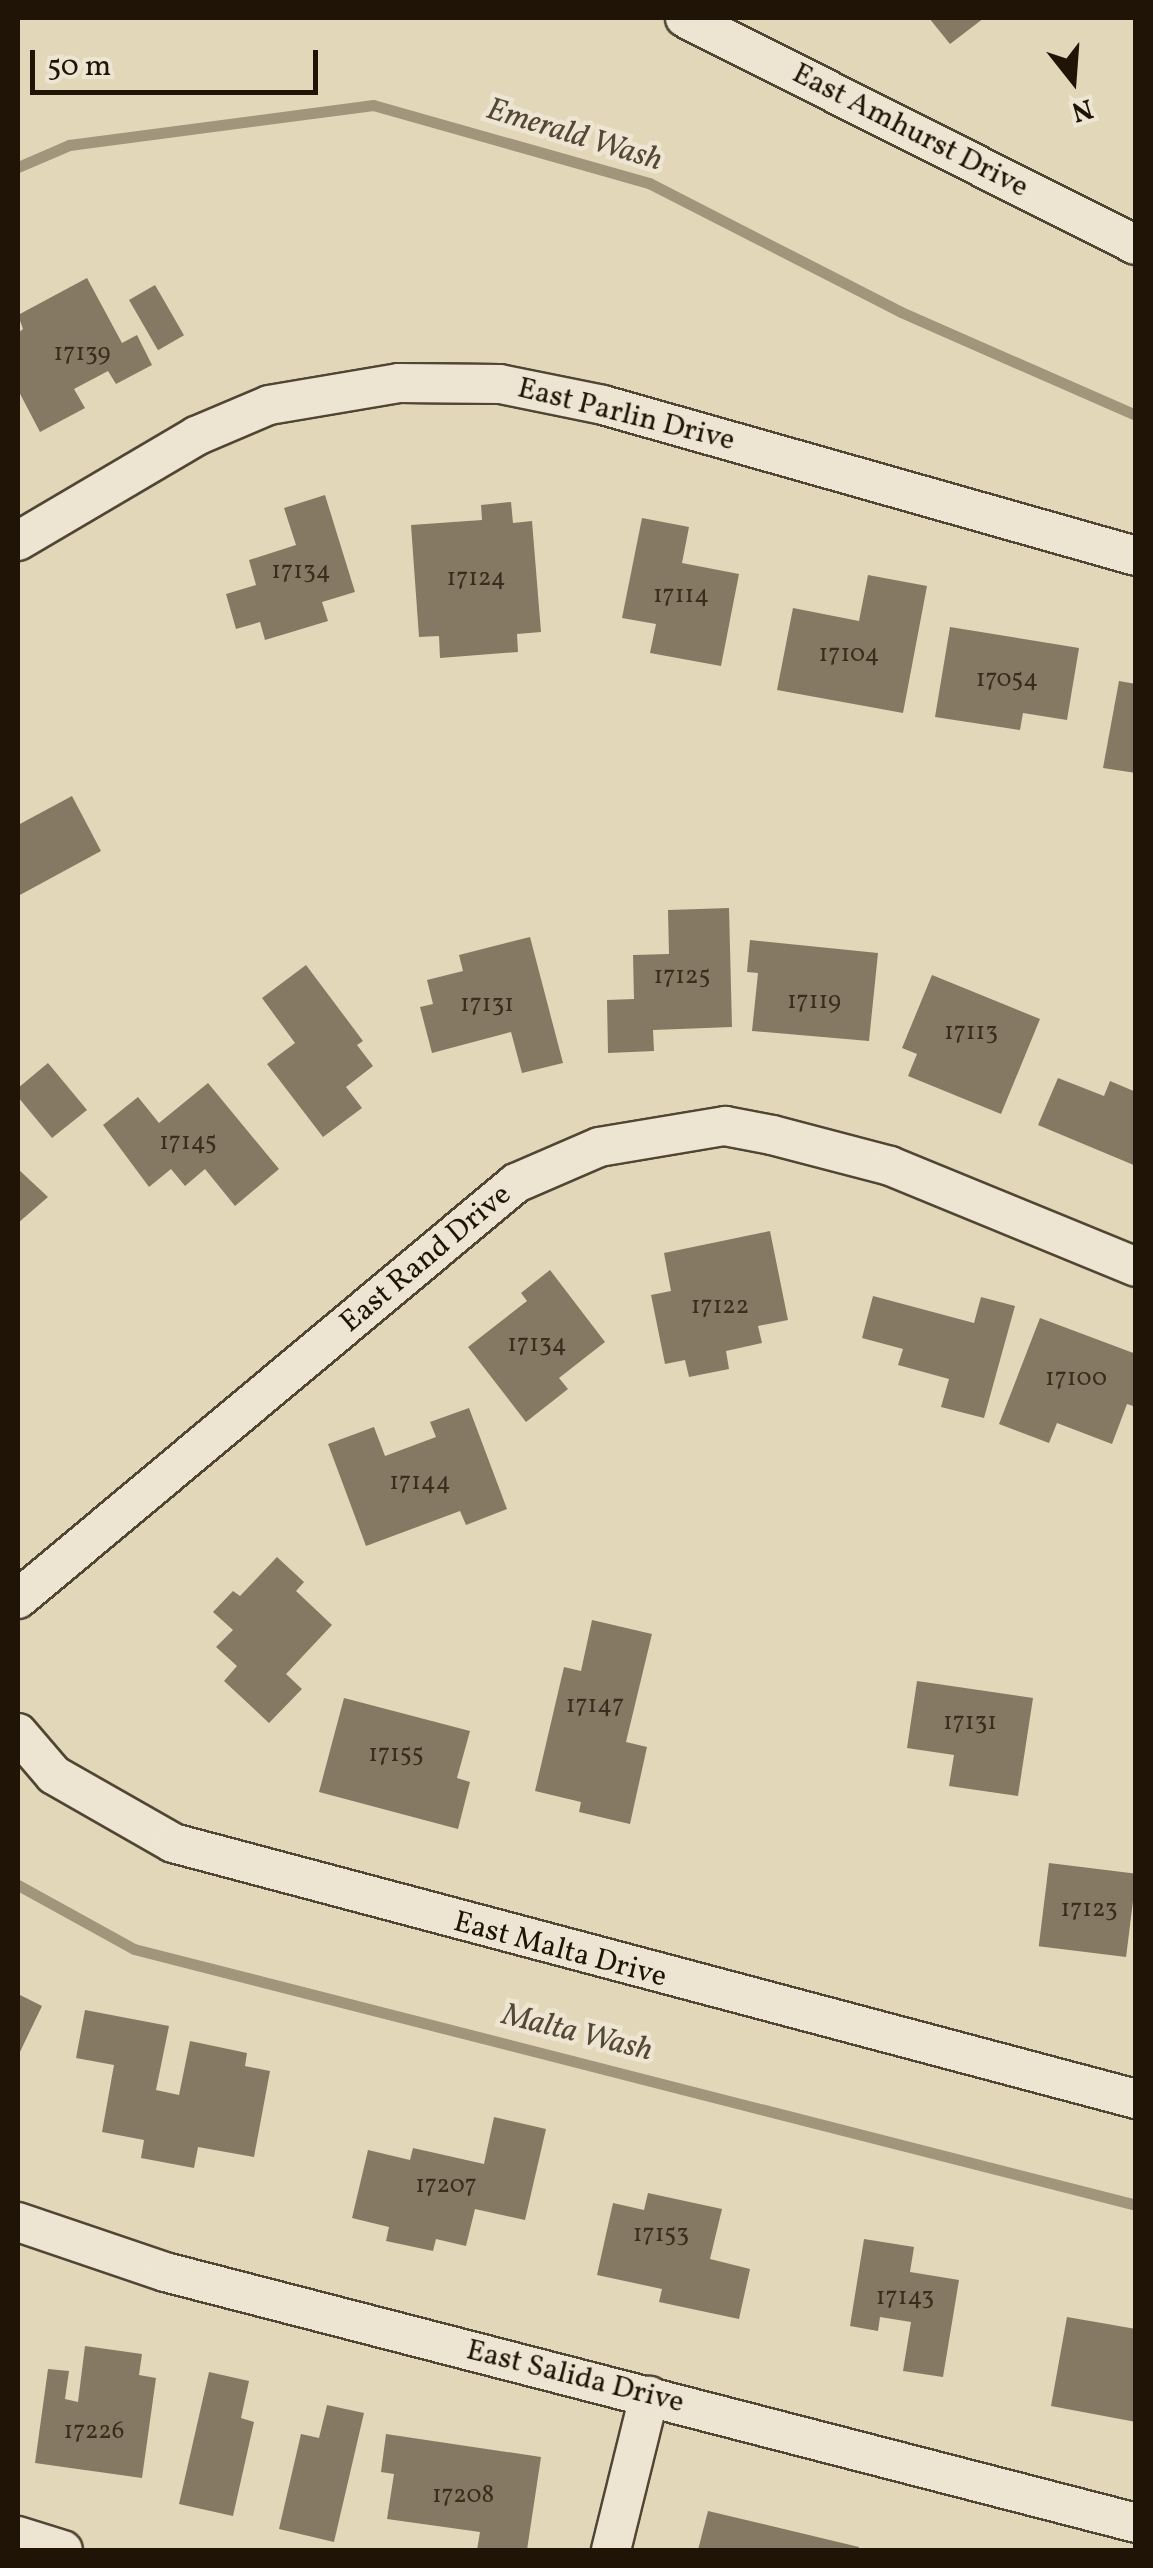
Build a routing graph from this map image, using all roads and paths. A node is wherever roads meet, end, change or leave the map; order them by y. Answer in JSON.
{"nodes":[{"id":1,"x":684,"y":18,"type":"edge"},
{"id":2,"x":736,"y":28,"type":"edge"},
{"id":3,"x":1136,"y":245,"type":"edge"},
{"id":4,"x":18,"y":541,"type":"edge"},
{"id":5,"x":1136,"y":556,"type":"edge"},
{"id":6,"x":1136,"y":1266,"type":"edge"},
{"id":7,"x":18,"y":1599,"type":"edge"},
{"id":8,"x":18,"y":1733,"type":"edge"},
{"id":9,"x":1136,"y":2099,"type":"edge"},
{"id":10,"x":18,"y":2222,"type":"edge"},
{"id":11,"x":650,"y":2396,"type":"junction"},
{"id":12,"x":1136,"y":2523,"type":"edge"},
{"id":13,"x":18,"y":2536,"type":"edge"},
{"id":14,"x":63,"y":2550,"type":"edge"},
{"id":15,"x":610,"y":2550,"type":"edge"}],
"edges":[{"from":1,"to":2,"type":"street","name":"East Amhurst Drive"},
{"from":2,"to":3,"type":"street","name":"East Amhurst Drive"},
{"from":4,"to":5,"type":"street","name":"East Parlin Drive"},
{"from":6,"to":7,"type":"street","name":"East Rand Drive"},
{"from":8,"to":9,"type":"street","name":"East Malta Drive"},
{"from":10,"to":11,"type":"street","name":"East Salida Drive"},
{"from":11,"to":12,"type":"street","name":"East Salida Drive"},
{"from":11,"to":15,"type":"street"},
{"from":13,"to":14,"type":"street"}]}
